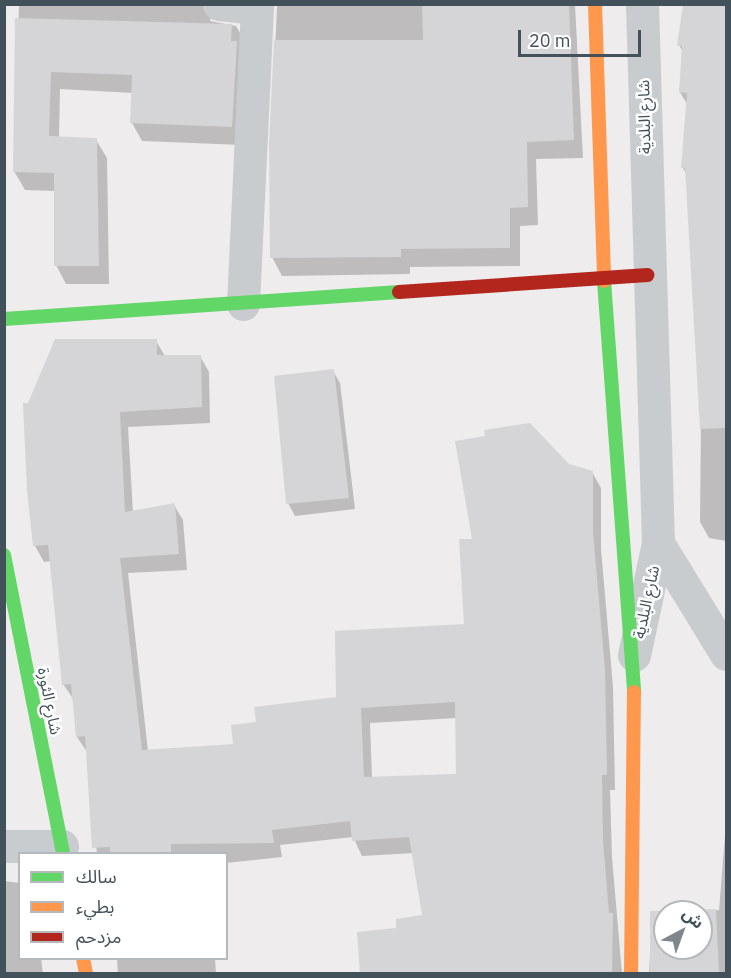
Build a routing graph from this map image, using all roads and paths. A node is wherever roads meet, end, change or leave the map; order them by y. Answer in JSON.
{"nodes":[{"id":1,"x":219,"y":4,"type":"edge"},
{"id":2,"x":595,"y":4,"type":"edge"},
{"id":3,"x":642,"y":4,"type":"edge"},
{"id":4,"x":257,"y":6,"type":"edge"},
{"id":5,"x":648,"y":275,"type":"junction"},
{"id":6,"x":604,"y":278,"type":"junction"},
{"id":7,"x":243,"y":304,"type":"junction"},
{"id":8,"x":4,"y":319,"type":"edge"},
{"id":9,"x":658,"y":543,"type":"junction"},
{"id":10,"x":4,"y":555,"type":"edge"},
{"id":11,"x":726,"y":654,"type":"edge"},
{"id":12,"x":634,"y":655,"type":"junction"},
{"id":13,"x":4,"y":846,"type":"edge"},
{"id":14,"x":62,"y":850,"type":"edge"},
{"id":15,"x":631,"y":974,"type":"edge"}],
"edges":[{"from":1,"to":4,"type":"street"},
{"from":2,"to":6,"type":"street","name":"شارع البلدية"},
{"from":3,"to":5,"type":"street","name":"شارع البلدية"},
{"from":4,"to":7,"type":"street"},
{"from":5,"to":6,"type":"street"},
{"from":5,"to":9,"type":"street","name":"شارع البلدية"},
{"from":6,"to":7,"type":"street"},
{"from":6,"to":12,"type":"street","name":"شارع البلدية"},
{"from":7,"to":8,"type":"street"},
{"from":9,"to":11,"type":"street"},
{"from":9,"to":12,"type":"street","name":"شارع البلدية"},
{"from":10,"to":14,"type":"street","name":"شارع الثورة"},
{"from":12,"to":15,"type":"street"},
{"from":13,"to":14,"type":"street"}]}
